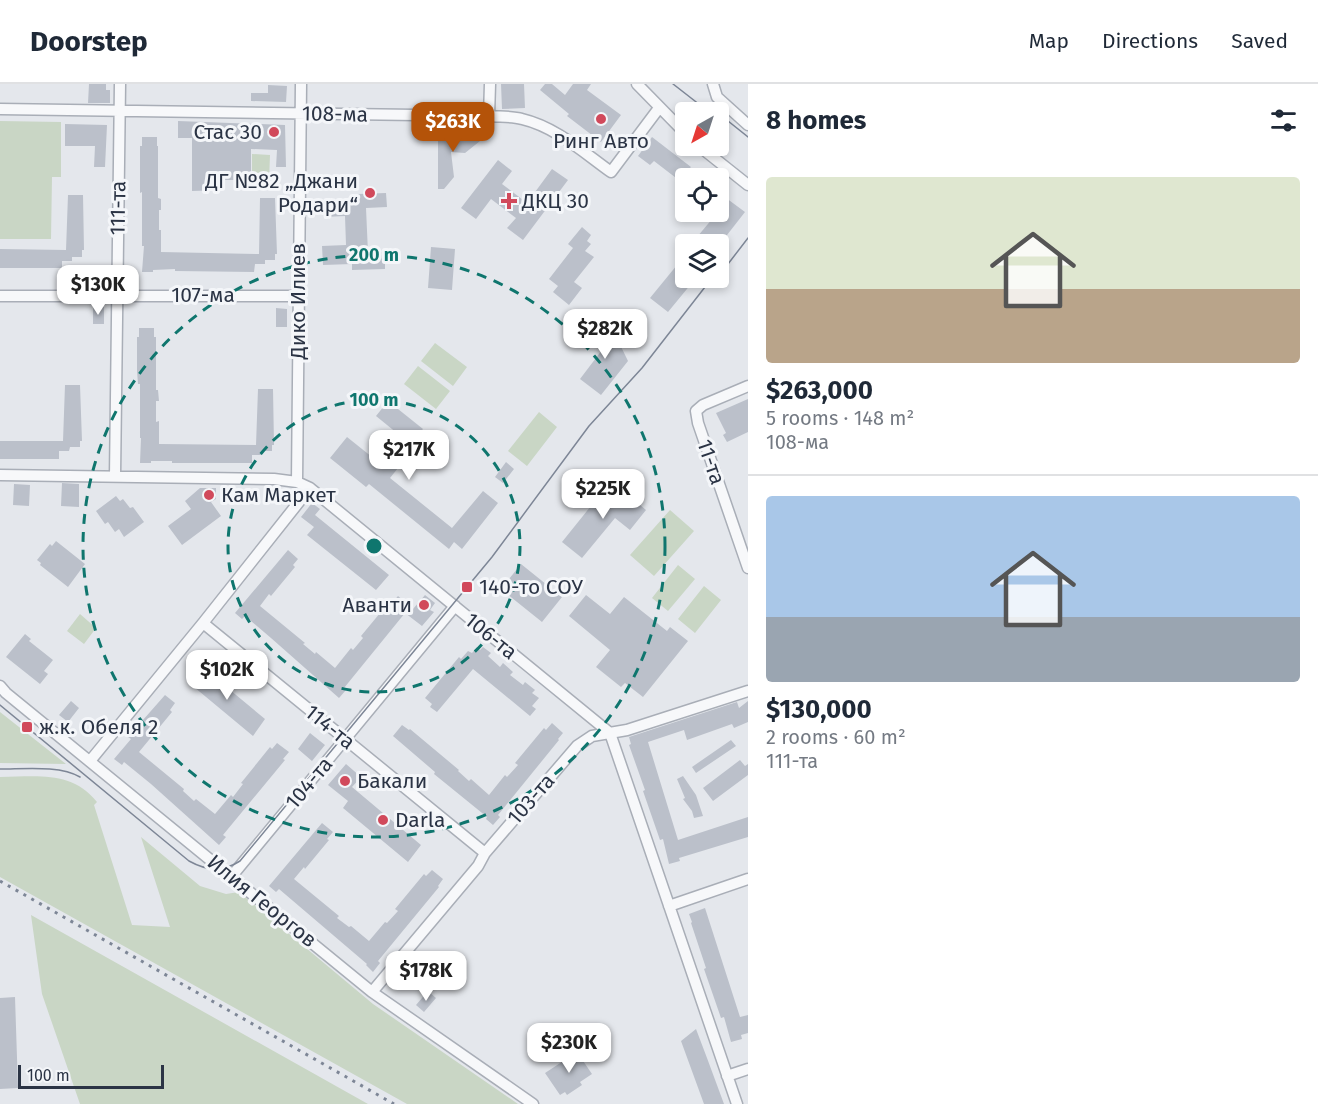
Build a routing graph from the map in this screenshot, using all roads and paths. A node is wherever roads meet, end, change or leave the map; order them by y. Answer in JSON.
{"nodes":[{"id":1,"x":120,"y":84,"type":"edge"},
{"id":2,"x":301,"y":84,"type":"edge"},
{"id":3,"x":490,"y":84,"type":"edge"},
{"id":4,"x":638,"y":84,"type":"edge"},
{"id":5,"x":713,"y":84,"type":"edge"},
{"id":6,"x":659,"y":108,"type":"junction"},
{"id":7,"x":0,"y":109,"type":"edge"},
{"id":8,"x":120,"y":111,"type":"junction"},
{"id":9,"x":300,"y":113,"type":"junction"},
{"id":10,"x":489,"y":116,"type":"junction"},
{"id":11,"x":675,"y":123,"type":"edge"},
{"id":12,"x":748,"y":125,"type":"edge"},
{"id":13,"x":712,"y":156,"type":"edge"},
{"id":14,"x":748,"y":185,"type":"edge"},
{"id":15,"x":117,"y":295,"type":"junction"},
{"id":16,"x":297,"y":296,"type":"junction"},
{"id":17,"x":0,"y":297,"type":"edge"},
{"id":18,"x":748,"y":386,"type":"edge"},
{"id":19,"x":0,"y":475,"type":"edge"},
{"id":20,"x":116,"y":476,"type":"junction"},
{"id":21,"x":297,"y":482,"type":"junction"},
{"id":22,"x":310,"y":488,"type":"junction"},
{"id":23,"x":748,"y":568,"type":"edge"},
{"id":24,"x":455,"y":606,"type":"junction"},
{"id":25,"x":203,"y":623,"type":"junction"},
{"id":26,"x":0,"y":686,"type":"edge"},
{"id":27,"x":748,"y":691,"type":"edge"},
{"id":28,"x":610,"y":733,"type":"junction"},
{"id":29,"x":346,"y":740,"type":"junction"},
{"id":30,"x":90,"y":761,"type":"junction"},
{"id":31,"x":485,"y":853,"type":"junction"},
{"id":32,"x":231,"y":876,"type":"junction"},
{"id":33,"x":748,"y":879,"type":"edge"},
{"id":34,"x":669,"y":906,"type":"junction"},
{"id":35,"x":372,"y":992,"type":"junction"},
{"id":36,"x":748,"y":1069,"type":"edge"},
{"id":37,"x":728,"y":1076,"type":"junction"},
{"id":38,"x":533,"y":1104,"type":"edge"},
{"id":39,"x":737,"y":1104,"type":"edge"}],
"edges":[{"from":1,"to":8,"type":"street","name":"111-та"},
{"from":2,"to":9,"type":"street","name":"Дико Илиев"},
{"from":3,"to":10,"type":"street"},
{"from":4,"to":6,"type":"street"},
{"from":5,"to":12,"type":"street"},
{"from":6,"to":10,"type":"street","name":"108-ма"},
{"from":6,"to":11,"type":"street"},
{"from":7,"to":8,"type":"street","name":"108-ма"},
{"from":8,"to":9,"type":"street","name":"108-ма"},
{"from":8,"to":15,"type":"street","name":"111-та"},
{"from":9,"to":10,"type":"street","name":"108-ма"},
{"from":9,"to":16,"type":"street","name":"Дико Илиев"},
{"from":13,"to":14,"type":"street"},
{"from":15,"to":16,"type":"street","name":"107-ма"},
{"from":15,"to":17,"type":"street","name":"107-ма"},
{"from":15,"to":20,"type":"street","name":"111-та"},
{"from":16,"to":21,"type":"street","name":"Дико Илиев"},
{"from":18,"to":23,"type":"street","name":"11-та"},
{"from":19,"to":20,"type":"street","name":"106-та"},
{"from":20,"to":21,"type":"street","name":"106-та"},
{"from":21,"to":22,"type":"street","name":"106-та"},
{"from":22,"to":24,"type":"street","name":"106-та"},
{"from":22,"to":25,"type":"street"},
{"from":24,"to":28,"type":"street","name":"106-та"},
{"from":24,"to":29,"type":"street","name":"104-та"},
{"from":25,"to":29,"type":"street","name":"114-та"},
{"from":25,"to":30,"type":"street"},
{"from":26,"to":30,"type":"street","name":"Илия Георгов"},
{"from":27,"to":28,"type":"street","name":"103-та"},
{"from":28,"to":31,"type":"street","name":"103-та"},
{"from":28,"to":34,"type":"street"},
{"from":29,"to":31,"type":"street","name":"114-та"},
{"from":29,"to":32,"type":"street","name":"104-та"},
{"from":30,"to":32,"type":"street","name":"Илия Георгов"},
{"from":31,"to":35,"type":"street","name":"103-та"},
{"from":32,"to":35,"type":"street","name":"Илия Георгов"},
{"from":33,"to":34,"type":"street"},
{"from":34,"to":37,"type":"street"},
{"from":35,"to":38,"type":"street","name":"Илия Георгов"},
{"from":36,"to":37,"type":"street"},
{"from":37,"to":39,"type":"street"}]}
